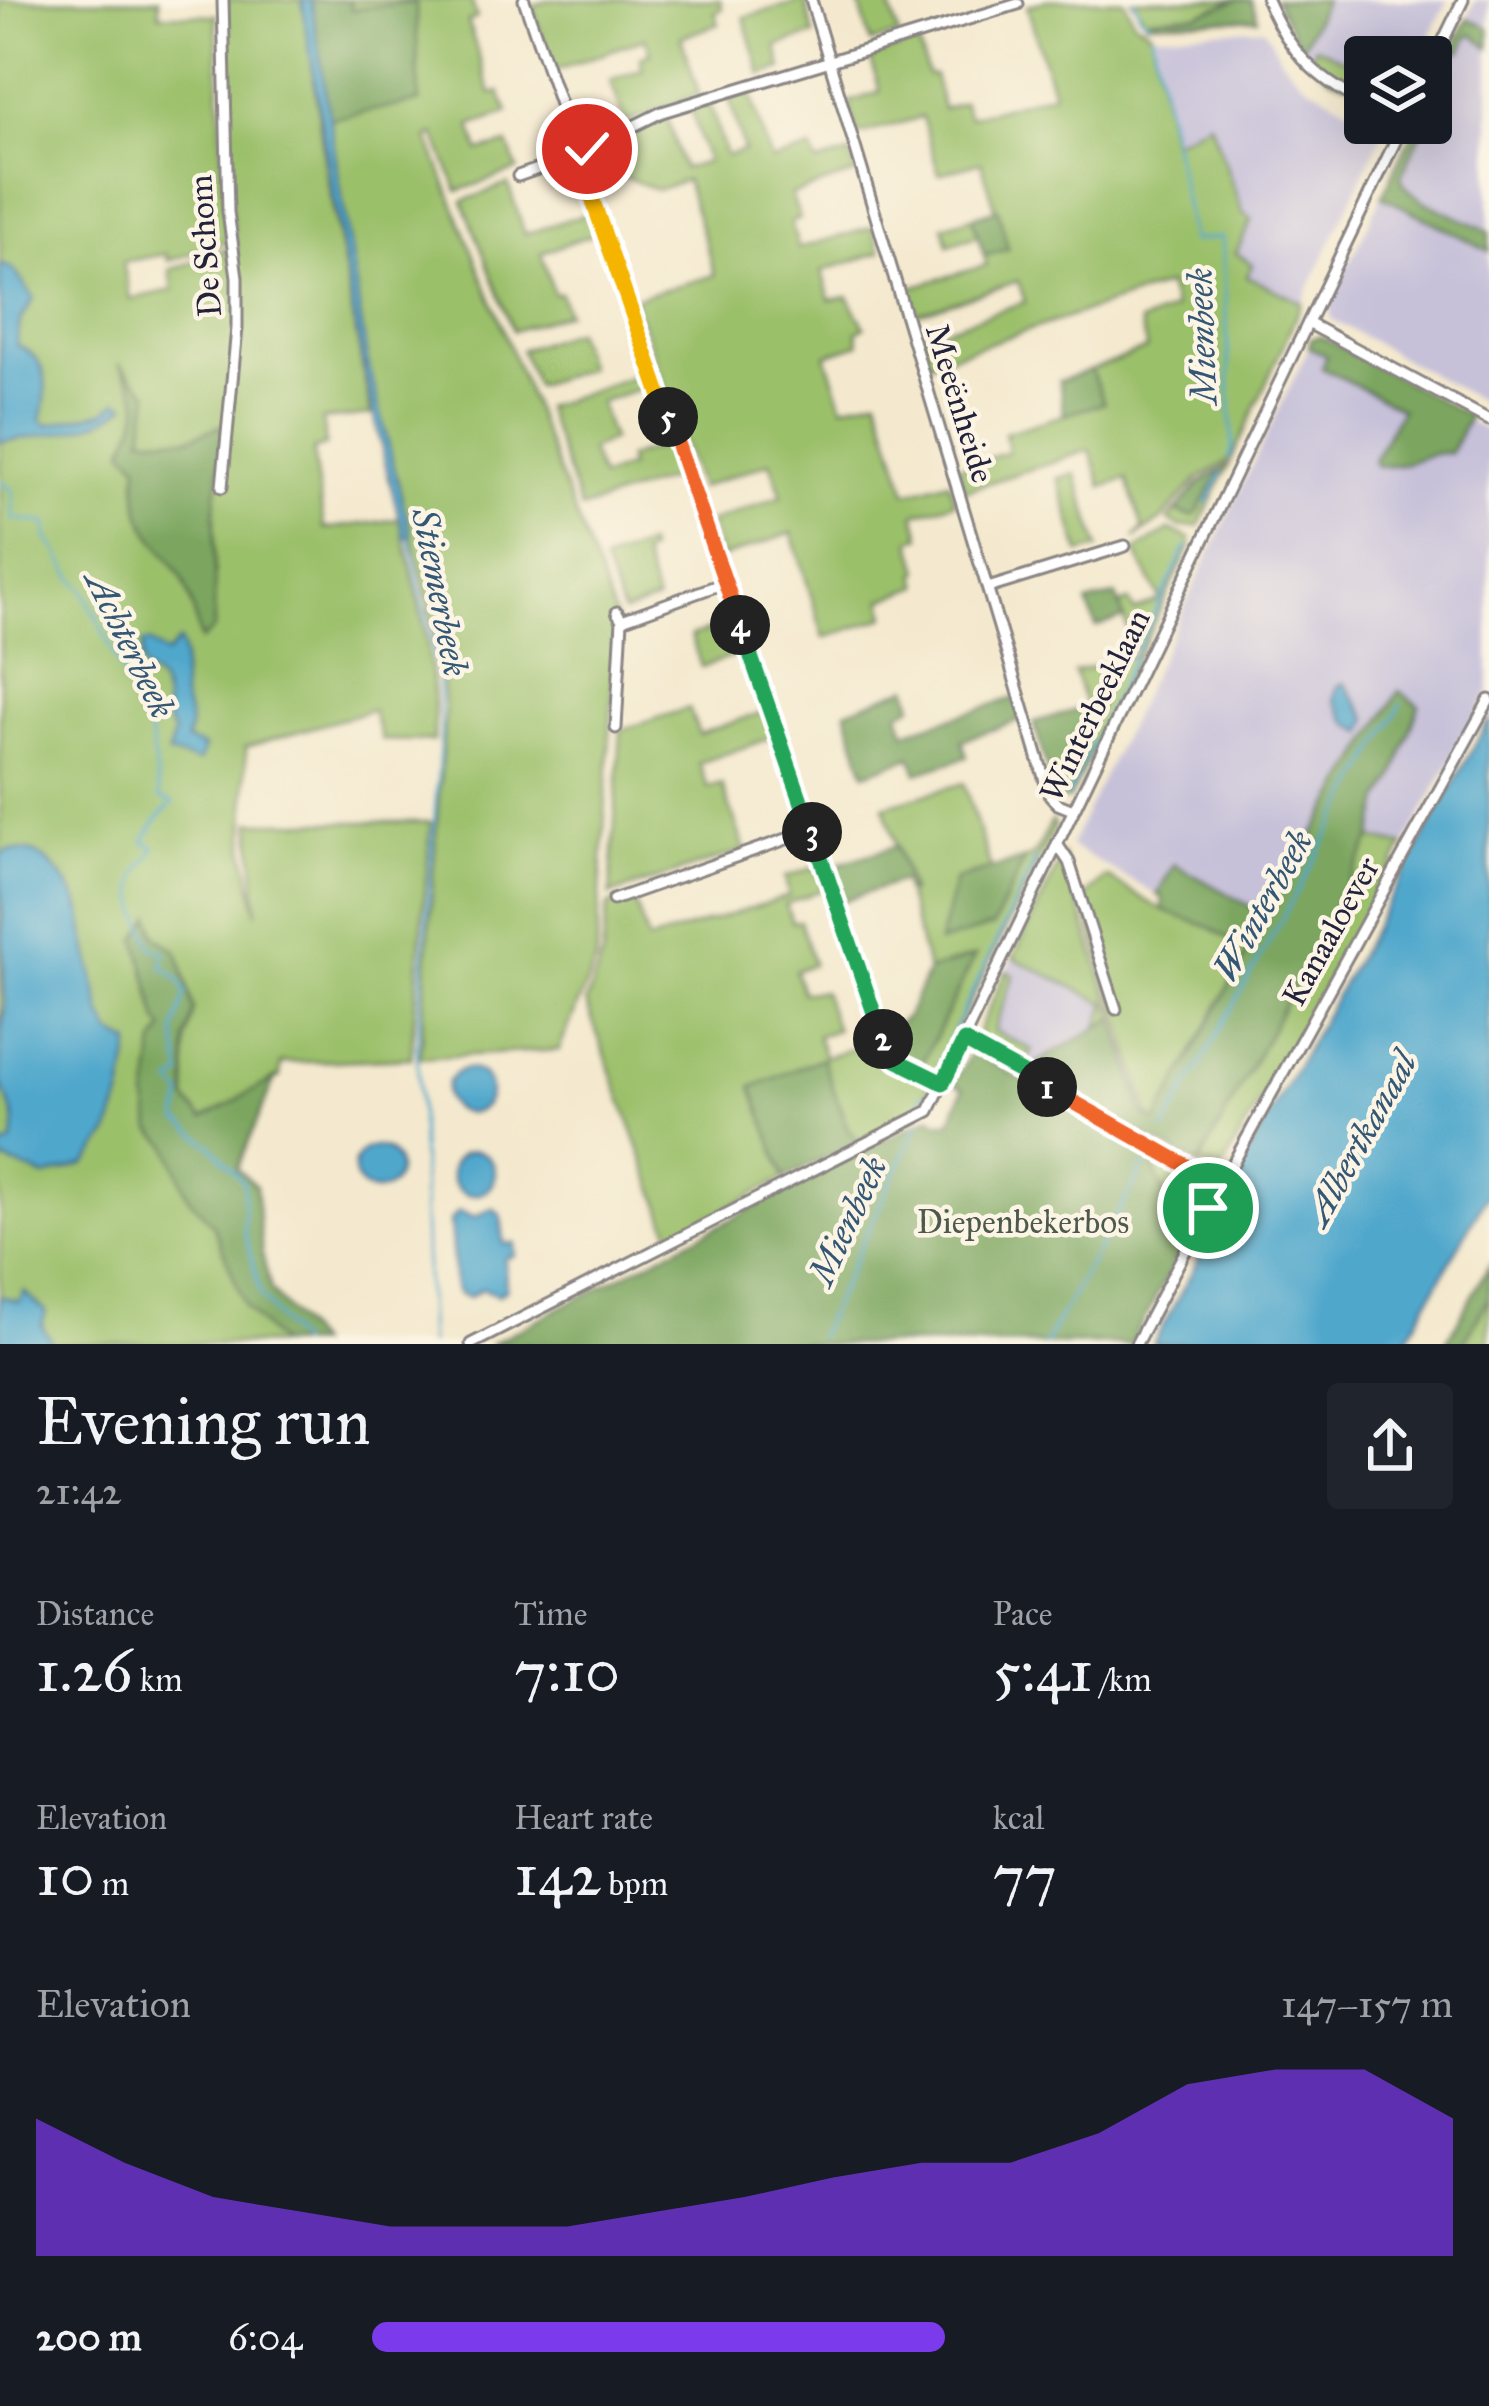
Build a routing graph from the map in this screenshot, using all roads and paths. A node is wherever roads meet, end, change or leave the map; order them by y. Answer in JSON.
{"nodes":[{"id":1,"x":223,"y":0,"type":"edge"},
{"id":2,"x":524,"y":0,"type":"edge"},
{"id":3,"x":812,"y":0,"type":"edge"},
{"id":4,"x":1267,"y":0,"type":"edge"},
{"id":5,"x":1463,"y":0,"type":"edge"},
{"id":6,"x":1018,"y":4,"type":"dead end"},
{"id":7,"x":1446,"y":36,"type":"edge"},
{"id":8,"x":830,"y":61,"type":"junction"},
{"id":9,"x":1344,"y":93,"type":"edge"},
{"id":10,"x":1394,"y":144,"type":"edge"},
{"id":11,"x":577,"y":154,"type":"junction"},
{"id":12,"x":518,"y":176,"type":"dead end"},
{"id":13,"x":1308,"y":323,"type":"junction"},
{"id":14,"x":1489,"y":420,"type":"edge"},
{"id":15,"x":222,"y":487,"type":"dead end"},
{"id":16,"x":1125,"y":546,"type":"dead end"},
{"id":17,"x":724,"y":583,"type":"junction"},
{"id":18,"x":988,"y":588,"type":"junction"},
{"id":19,"x":1489,"y":700,"type":"edge"},
{"id":20,"x":616,"y":728,"type":"dead end"},
{"id":21,"x":1073,"y":810,"type":"junction"},
{"id":22,"x":812,"y":830,"type":"junction"},
{"id":23,"x":1058,"y":844,"type":"junction"},
{"id":24,"x":614,"y":900,"type":"dead end"},
{"id":25,"x":1116,"y":1009,"type":"dead end"},
{"id":26,"x":964,"y":1041,"type":"junction"},
{"id":27,"x":943,"y":1083,"type":"junction"},
{"id":28,"x":1214,"y":1185,"type":"junction"},
{"id":29,"x":471,"y":1344,"type":"edge"},
{"id":30,"x":1136,"y":1344,"type":"edge"}],
"edges":[{"from":1,"to":15,"type":"street","name":"De Schom"},
{"from":2,"to":11,"type":"street"},
{"from":3,"to":8,"type":"street","name":"Meeënheide"},
{"from":4,"to":9,"type":"street"},
{"from":5,"to":7,"type":"street"},
{"from":6,"to":8,"type":"street"},
{"from":8,"to":11,"type":"street"},
{"from":8,"to":18,"type":"street","name":"Meeënheide"},
{"from":10,"to":13,"type":"street","name":"Winterbeeklaan"},
{"from":11,"to":12,"type":"street"},
{"from":11,"to":17,"type":"street"},
{"from":13,"to":14,"type":"street"},
{"from":13,"to":21,"type":"street","name":"Winterbeeklaan"},
{"from":16,"to":18,"type":"street"},
{"from":17,"to":20,"type":"street"},
{"from":17,"to":22,"type":"street"},
{"from":18,"to":21,"type":"street","name":"Meeënheide"},
{"from":19,"to":28,"type":"street","name":"Kanaaloever"},
{"from":21,"to":23,"type":"street","name":"Winterbeeklaan"},
{"from":22,"to":24,"type":"street"},
{"from":22,"to":27,"type":"street"},
{"from":23,"to":25,"type":"street"},
{"from":23,"to":26,"type":"street","name":"Winterbeeklaan"},
{"from":26,"to":27,"type":"street","name":"Winterbeeklaan"},
{"from":26,"to":28,"type":"street"},
{"from":27,"to":29,"type":"street","name":"Winterbeeklaan"},
{"from":28,"to":30,"type":"street","name":"Kanaaloever"}]}
